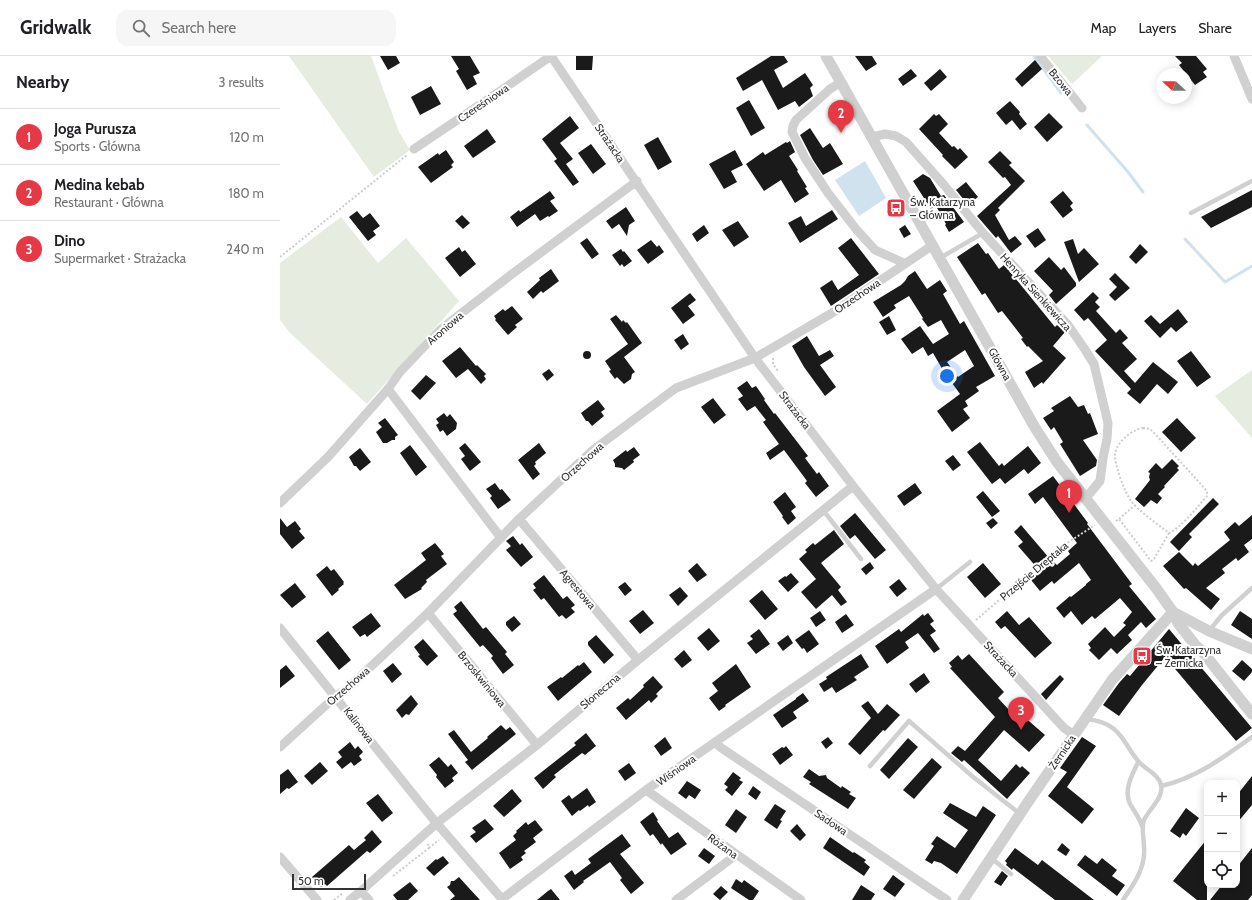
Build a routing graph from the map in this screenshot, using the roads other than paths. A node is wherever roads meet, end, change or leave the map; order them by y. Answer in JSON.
{"nodes":[{"id":1,"x":551,"y":56,"type":"edge"},
{"id":2,"x":826,"y":56,"type":"edge"},
{"id":3,"x":1040,"y":56,"type":"edge"},
{"id":4,"x":1234,"y":56,"type":"edge"},
{"id":5,"x":841,"y":82,"type":"junction"},
{"id":6,"x":1252,"y":99,"type":"edge"},
{"id":7,"x":1082,"y":108,"type":"dead end"},
{"id":8,"x":872,"y":137,"type":"junction"},
{"id":9,"x":414,"y":149,"type":"road end"},
{"id":10,"x":1252,"y":181,"type":"edge"},
{"id":11,"x":637,"y":182,"type":"junction"},
{"id":12,"x":1191,"y":213,"type":"dead end"},
{"id":13,"x":983,"y":232,"type":"junction"},
{"id":14,"x":933,"y":245,"type":"junction"},
{"id":15,"x":940,"y":258,"type":"junction"},
{"id":16,"x":904,"y":263,"type":"junction"},
{"id":17,"x":755,"y":358,"type":"junction"},
{"id":18,"x":388,"y":389,"type":"junction"},
{"id":19,"x":853,"y":486,"type":"junction"},
{"id":20,"x":1085,"y":499,"type":"junction"},
{"id":21,"x":280,"y":503,"type":"edge"},
{"id":22,"x":824,"y":510,"type":"junction"},
{"id":23,"x":519,"y":519,"type":"junction"},
{"id":24,"x":501,"y":538,"type":"junction"},
{"id":25,"x":861,"y":559,"type":"dead end"},
{"id":26,"x":970,"y":562,"type":"dead end"},
{"id":27,"x":1252,"y":588,"type":"edge"},
{"id":28,"x":936,"y":589,"type":"junction"},
{"id":29,"x":1173,"y":612,"type":"junction"},
{"id":30,"x":428,"y":613,"type":"junction"},
{"id":31,"x":1194,"y":623,"type":"junction"},
{"id":32,"x":280,"y":628,"type":"edge"},
{"id":33,"x":1209,"y":630,"type":"junction"},
{"id":34,"x":1252,"y":649,"type":"edge"},
{"id":35,"x":1202,"y":651,"type":"junction"},
{"id":36,"x":638,"y":660,"type":"junction"},
{"id":37,"x":336,"y":696,"type":"junction"},
{"id":38,"x":1252,"y":714,"type":"edge"},
{"id":39,"x":1085,"y":718,"type":"junction"},
{"id":40,"x":1074,"y":735,"type":"junction"},
{"id":41,"x":1252,"y":738,"type":"edge"},
{"id":42,"x":715,"y":742,"type":"junction"},
{"id":43,"x":536,"y":745,"type":"junction"},
{"id":44,"x":280,"y":747,"type":"edge"},
{"id":45,"x":1138,"y":762,"type":"junction"},
{"id":46,"x":870,"y":766,"type":"dead end"},
{"id":47,"x":1162,"y":786,"type":"junction"},
{"id":48,"x":646,"y":790,"type":"junction"},
{"id":49,"x":1020,"y":814,"type":"junction"},
{"id":50,"x":437,"y":824,"type":"junction"},
{"id":51,"x":1142,"y":826,"type":"junction"},
{"id":52,"x":736,"y":855,"type":"junction"},
{"id":53,"x":280,"y":857,"type":"edge"},
{"id":54,"x":991,"y":858,"type":"junction"},
{"id":55,"x":1011,"y":874,"type":"dead end"},
{"id":56,"x":361,"y":891,"type":"junction"},
{"id":57,"x":317,"y":900,"type":"edge"},
{"id":58,"x":350,"y":900,"type":"edge"},
{"id":59,"x":369,"y":900,"type":"edge"},
{"id":60,"x":676,"y":900,"type":"edge"},
{"id":61,"x":801,"y":900,"type":"edge"},
{"id":62,"x":947,"y":900,"type":"edge"},
{"id":63,"x":963,"y":900,"type":"edge"},
{"id":64,"x":1123,"y":900,"type":"edge"}],
"edges":[{"from":1,"to":9,"type":"street","name":"Czereśniowa"},
{"from":1,"to":11,"type":"street","name":"Strażacka"},
{"from":2,"to":5,"type":"street","name":"Główna"},
{"from":3,"to":7,"type":"street","name":"Bzowa"},
{"from":4,"to":6,"type":"street"},
{"from":5,"to":8,"type":"street","name":"Główna"},
{"from":5,"to":16,"type":"street"},
{"from":8,"to":13,"type":"street","name":"Henryka Sienkiewicza"},
{"from":8,"to":14,"type":"street","name":"Główna"},
{"from":10,"to":12,"type":"lane"},
{"from":11,"to":17,"type":"street","name":"Strażacka"},
{"from":11,"to":18,"type":"street","name":"Aroniowa"},
{"from":13,"to":15,"type":"lane"},
{"from":13,"to":20,"type":"street","name":"Henryka Sienkiewicza"},
{"from":14,"to":15,"type":"street","name":"Główna"},
{"from":14,"to":16,"type":"street","name":"Orzechowa"},
{"from":15,"to":20,"type":"street","name":"Główna"},
{"from":16,"to":17,"type":"street","name":"Orzechowa"},
{"from":17,"to":19,"type":"street","name":"Strażacka"},
{"from":17,"to":23,"type":"street","name":"Orzechowa"},
{"from":18,"to":21,"type":"street","name":"Aroniowa"},
{"from":18,"to":24,"type":"street"},
{"from":19,"to":22,"type":"street","name":"Słoneczna"},
{"from":19,"to":28,"type":"street","name":"Strażacka"},
{"from":20,"to":29,"type":"street","name":"Główna"},
{"from":22,"to":25,"type":"lane"},
{"from":22,"to":36,"type":"street","name":"Słoneczna"},
{"from":23,"to":24,"type":"street","name":"Orzechowa"},
{"from":23,"to":36,"type":"street","name":"Agrestowa"},
{"from":24,"to":30,"type":"street","name":"Orzechowa"},
{"from":26,"to":28,"type":"lane"},
{"from":27,"to":33,"type":"lane"},
{"from":28,"to":40,"type":"street","name":"Strażacka"},
{"from":28,"to":42,"type":"street","name":"Wiśniowa"},
{"from":29,"to":31,"type":"street"},
{"from":29,"to":35,"type":"street","name":"Główna"},
{"from":29,"to":39,"type":"street","name":"Żernicka"},
{"from":30,"to":37,"type":"street","name":"Orzechowa"},
{"from":30,"to":43,"type":"street","name":"Brzoskwiniowa"},
{"from":31,"to":33,"type":"street"},
{"from":31,"to":35,"type":"street","name":"Główna"},
{"from":32,"to":37,"type":"street","name":"Kalinowa"},
{"from":33,"to":34,"type":"street"},
{"from":33,"to":35,"type":"street"},
{"from":35,"to":38,"type":"street","name":"Główna"},
{"from":36,"to":43,"type":"street","name":"Słoneczna"},
{"from":37,"to":44,"type":"street","name":"Orzechowa"},
{"from":37,"to":50,"type":"street","name":"Kalinowa"},
{"from":39,"to":40,"type":"street","name":"Żernicka"},
{"from":39,"to":45,"type":"lane"},
{"from":40,"to":49,"type":"street","name":"Żernicka"},
{"from":41,"to":47,"type":"lane"},
{"from":42,"to":48,"type":"street","name":"Wiśniowa"},
{"from":42,"to":62,"type":"street","name":"Sadowa"},
{"from":43,"to":50,"type":"street","name":"Słoneczna"},
{"from":45,"to":47,"type":"lane"},
{"from":45,"to":51,"type":"lane"},
{"from":46,"to":49,"type":"lane"},
{"from":47,"to":51,"type":"lane"},
{"from":48,"to":50,"type":"street","name":"Wiśniowa"},
{"from":48,"to":52,"type":"street","name":"Różana"},
{"from":49,"to":54,"type":"street","name":"Żernicka"},
{"from":50,"to":56,"type":"street","name":"Słoneczna"},
{"from":51,"to":64,"type":"lane"},
{"from":52,"to":60,"type":"street"},
{"from":52,"to":61,"type":"street","name":"Różana"},
{"from":53,"to":57,"type":"street"},
{"from":54,"to":55,"type":"lane"},
{"from":54,"to":63,"type":"street","name":"Żernicka"},
{"from":56,"to":58,"type":"street","name":"Słoneczna"},
{"from":56,"to":59,"type":"street"}]}
